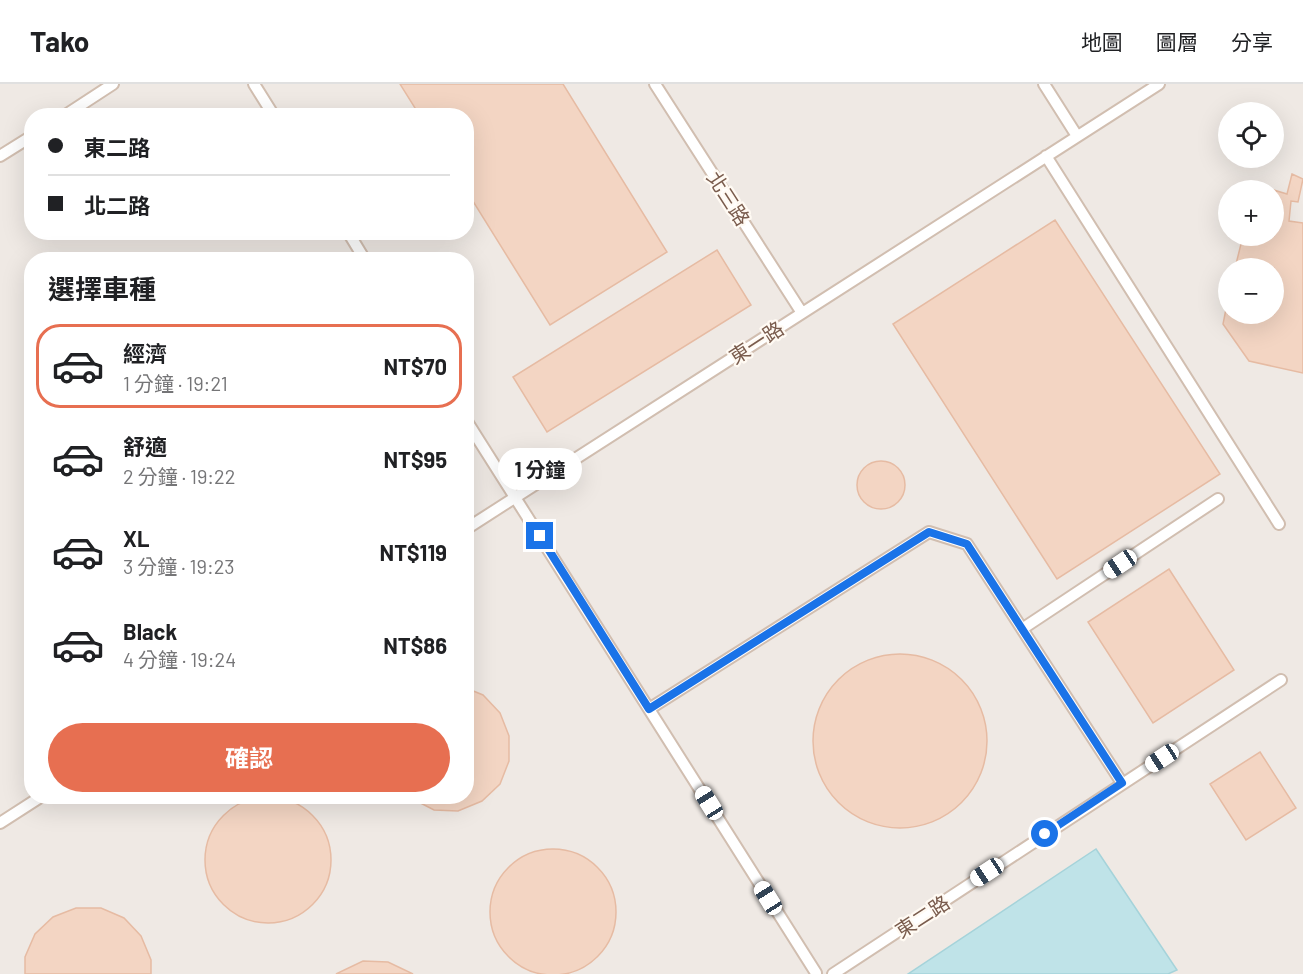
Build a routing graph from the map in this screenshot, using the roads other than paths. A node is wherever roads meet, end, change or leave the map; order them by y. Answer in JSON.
{"nodes":[{"id":1,"x":113,"y":84,"type":"edge"},
{"id":2,"x":254,"y":84,"type":"edge"},
{"id":3,"x":656,"y":84,"type":"edge"},
{"id":4,"x":1044,"y":84,"type":"edge"},
{"id":5,"x":1159,"y":84,"type":"edge"},
{"id":6,"x":76,"y":108,"type":"edge"},
{"id":7,"x":269,"y":108,"type":"edge"},
{"id":8,"x":1077,"y":136,"type":"junction"},
{"id":9,"x":24,"y":141,"type":"edge"},
{"id":10,"x":0,"y":156,"type":"edge"},
{"id":11,"x":1046,"y":156,"type":"junction"},
{"id":12,"x":802,"y":313,"type":"junction"},
{"id":13,"x":474,"y":432,"type":"edge"},
{"id":14,"x":516,"y":498,"type":"junction"},
{"id":15,"x":1218,"y":499,"type":"dead end"},
{"id":16,"x":474,"y":524,"type":"edge"},
{"id":17,"x":1279,"y":524,"type":"dead end"},
{"id":18,"x":1022,"y":629,"type":"junction"},
{"id":19,"x":1281,"y":680,"type":"dead end"},
{"id":20,"x":649,"y":709,"type":"junction"},
{"id":21,"x":1122,"y":783,"type":"junction"},
{"id":22,"x":30,"y":804,"type":"edge"},
{"id":23,"x":0,"y":823,"type":"edge"},
{"id":24,"x":815,"y":974,"type":"edge"},
{"id":25,"x":822,"y":974,"type":"edge"},
{"id":26,"x":833,"y":974,"type":"edge"}],
"edges":[{"from":1,"to":6,"type":"lane"},
{"from":2,"to":7,"type":"lane"},
{"from":3,"to":12,"type":"lane","name":"北三路"},
{"from":4,"to":8,"type":"lane"},
{"from":5,"to":8,"type":"lane","name":"東一路"},
{"from":8,"to":11,"type":"lane","name":"東一路"},
{"from":9,"to":10,"type":"lane"},
{"from":11,"to":12,"type":"lane","name":"東一路"},
{"from":11,"to":17,"type":"lane"},
{"from":12,"to":14,"type":"lane","name":"東一路"},
{"from":13,"to":14,"type":"lane"},
{"from":14,"to":16,"type":"lane","name":"東一路"},
{"from":14,"to":20,"type":"lane"},
{"from":15,"to":18,"type":"lane"},
{"from":18,"to":20,"type":"lane"},
{"from":18,"to":21,"type":"lane"},
{"from":19,"to":21,"type":"lane","name":"東二路"},
{"from":20,"to":24,"type":"lane"},
{"from":21,"to":26,"type":"lane","name":"東二路"},
{"from":22,"to":23,"type":"lane"},
{"from":24,"to":25,"type":"lane"}]}
